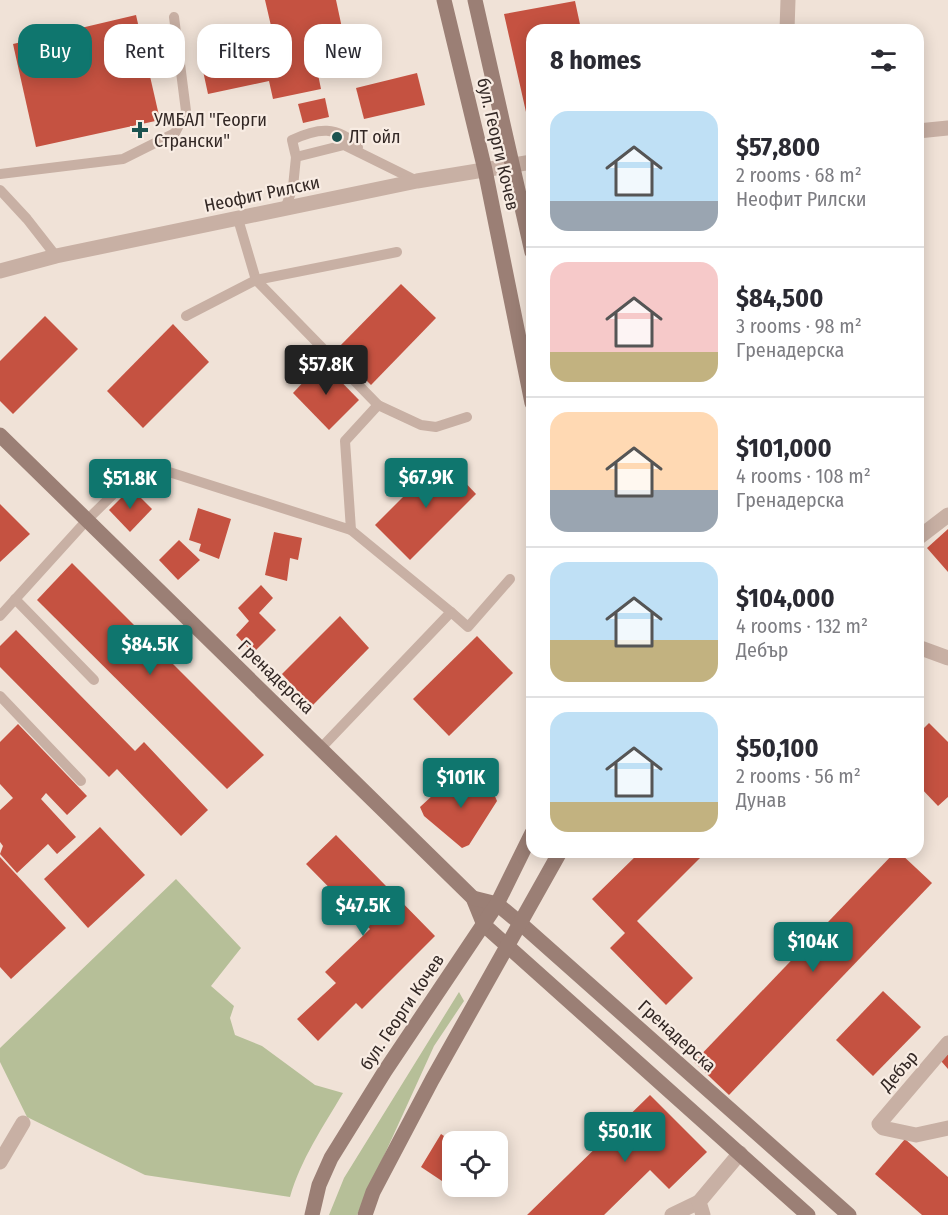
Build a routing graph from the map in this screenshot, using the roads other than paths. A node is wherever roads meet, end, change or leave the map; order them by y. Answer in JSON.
{"nodes":[{"id":1,"x":444,"y":0,"type":"edge"},
{"id":2,"x":475,"y":0,"type":"edge"},
{"id":3,"x":788,"y":0,"type":"edge"},
{"id":4,"x":174,"y":17,"type":"dead end"},
{"id":5,"x":787,"y":24,"type":"edge"},
{"id":6,"x":948,"y":128,"type":"edge"},
{"id":7,"x":924,"y":130,"type":"edge"},
{"id":8,"x":365,"y":153,"type":"junction"},
{"id":9,"x":296,"y":158,"type":"junction"},
{"id":10,"x":526,"y":163,"type":"edge"},
{"id":11,"x":513,"y":164,"type":"junction"},
{"id":12,"x":485,"y":170,"type":"junction"},
{"id":13,"x":0,"y":174,"type":"edge"},
{"id":14,"x":417,"y":182,"type":"junction"},
{"id":15,"x":0,"y":190,"type":"edge"},
{"id":16,"x":285,"y":209,"type":"junction"},
{"id":17,"x":238,"y":219,"type":"junction"},
{"id":18,"x":526,"y":224,"type":"edge"},
{"id":19,"x":397,"y":252,"type":"dead end"},
{"id":20,"x":56,"y":256,"type":"junction"},
{"id":21,"x":0,"y":271,"type":"edge"},
{"id":22,"x":256,"y":280,"type":"junction"},
{"id":23,"x":186,"y":316,"type":"dead end"},
{"id":24,"x":526,"y":373,"type":"edge"},
{"id":25,"x":378,"y":405,"type":"junction"},
{"id":26,"x":467,"y":417,"type":"dead end"},
{"id":27,"x":0,"y":435,"type":"edge"},
{"id":28,"x":948,"y":515,"type":"edge"},
{"id":29,"x":87,"y":520,"type":"junction"},
{"id":30,"x":351,"y":530,"type":"junction"},
{"id":31,"x":924,"y":533,"type":"edge"},
{"id":32,"x":510,"y":579,"type":"dead end"},
{"id":33,"x":15,"y":599,"type":"junction"},
{"id":34,"x":451,"y":612,"type":"junction"},
{"id":35,"x":0,"y":616,"type":"edge"},
{"id":36,"x":924,"y":649,"type":"edge"},
{"id":37,"x":948,"y":658,"type":"edge"},
{"id":38,"x":94,"y":680,"type":"dead end"},
{"id":39,"x":0,"y":696,"type":"edge"},
{"id":40,"x":321,"y":748,"type":"junction"},
{"id":41,"x":81,"y":780,"type":"dead end"},
{"id":42,"x":526,"y":845,"type":"edge"},
{"id":43,"x":557,"y":858,"type":"edge"},
{"id":44,"x":473,"y":898,"type":"junction"},
{"id":45,"x":497,"y":904,"type":"junction"},
{"id":46,"x":520,"y":922,"type":"junction"},
{"id":47,"x":484,"y":925,"type":"junction"},
{"id":48,"x":507,"y":946,"type":"junction"},
{"id":49,"x":948,"y":1043,"type":"edge"},
{"id":50,"x":23,"y":1123,"type":"dead end"},
{"id":51,"x":948,"y":1128,"type":"edge"},
{"id":52,"x":740,"y":1153,"type":"junction"},
{"id":53,"x":0,"y":1162,"type":"edge"},
{"id":54,"x":701,"y":1208,"type":"edge"},
{"id":55,"x":312,"y":1215,"type":"edge"},
{"id":56,"x":365,"y":1215,"type":"edge"},
{"id":57,"x":672,"y":1215,"type":"edge"},
{"id":58,"x":808,"y":1215,"type":"edge"},
{"id":59,"x":849,"y":1215,"type":"edge"}],
"edges":[{"from":1,"to":12,"type":"street","name":"бул. Георги Кочев"},
{"from":2,"to":11,"type":"street","name":"бул. Георги Кочев"},
{"from":3,"to":5,"type":"street"},
{"from":4,"to":13,"type":"lane"},
{"from":6,"to":7,"type":"street"},
{"from":8,"to":9,"type":"lane"},
{"from":8,"to":9,"type":"lane"},
{"from":8,"to":14,"type":"lane"},
{"from":9,"to":16,"type":"lane"},
{"from":10,"to":11,"type":"street","name":"Неофит Рилски"},
{"from":11,"to":12,"type":"street","name":"Неофит Рилски"},
{"from":11,"to":18,"type":"street","name":"бул. Георги Кочев"},
{"from":12,"to":14,"type":"street","name":"Неофит Рилски"},
{"from":12,"to":24,"type":"street","name":"бул. Георги Кочев"},
{"from":14,"to":16,"type":"street","name":"Неофит Рилски"},
{"from":15,"to":20,"type":"lane"},
{"from":16,"to":17,"type":"street","name":"Неофит Рилски"},
{"from":17,"to":20,"type":"street","name":"Неофит Рилски"},
{"from":17,"to":22,"type":"lane"},
{"from":19,"to":22,"type":"lane"},
{"from":20,"to":21,"type":"street","name":"Неофит Рилски"},
{"from":22,"to":23,"type":"lane"},
{"from":22,"to":25,"type":"lane"},
{"from":25,"to":26,"type":"lane"},
{"from":25,"to":30,"type":"lane"},
{"from":27,"to":29,"type":"street","name":"Гренадерска"},
{"from":28,"to":31,"type":"street"},
{"from":29,"to":30,"type":"lane"},
{"from":29,"to":33,"type":"lane"},
{"from":29,"to":40,"type":"street","name":"Гренадерска"},
{"from":30,"to":34,"type":"lane"},
{"from":32,"to":34,"type":"lane"},
{"from":33,"to":35,"type":"lane"},
{"from":33,"to":38,"type":"lane"},
{"from":34,"to":40,"type":"lane"},
{"from":36,"to":37,"type":"street"},
{"from":39,"to":41,"type":"lane"},
{"from":40,"to":44,"type":"street","name":"Гренадерска"},
{"from":42,"to":45,"type":"street","name":"бул. Георги Кочев"},
{"from":43,"to":46,"type":"street"},
{"from":44,"to":45,"type":"street","name":"Гренадерска"},
{"from":44,"to":47,"type":"street","name":"Гренадерска"},
{"from":45,"to":46,"type":"street","name":"Гренадерска"},
{"from":45,"to":47,"type":"street","name":"бул. Георги Кочев"},
{"from":46,"to":48,"type":"street"},
{"from":46,"to":59,"type":"street","name":"Гренадерска"},
{"from":47,"to":48,"type":"street","name":"Гренадерска"},
{"from":47,"to":55,"type":"street","name":"бул. Георги Кочев"},
{"from":48,"to":52,"type":"street","name":"Гренадерска"},
{"from":48,"to":56,"type":"street"},
{"from":49,"to":51,"type":"street","name":"Дебър"},
{"from":50,"to":53,"type":"street"},
{"from":52,"to":54,"type":"street"},
{"from":52,"to":58,"type":"street","name":"Гренадерска"},
{"from":54,"to":57,"type":"street"}]}
